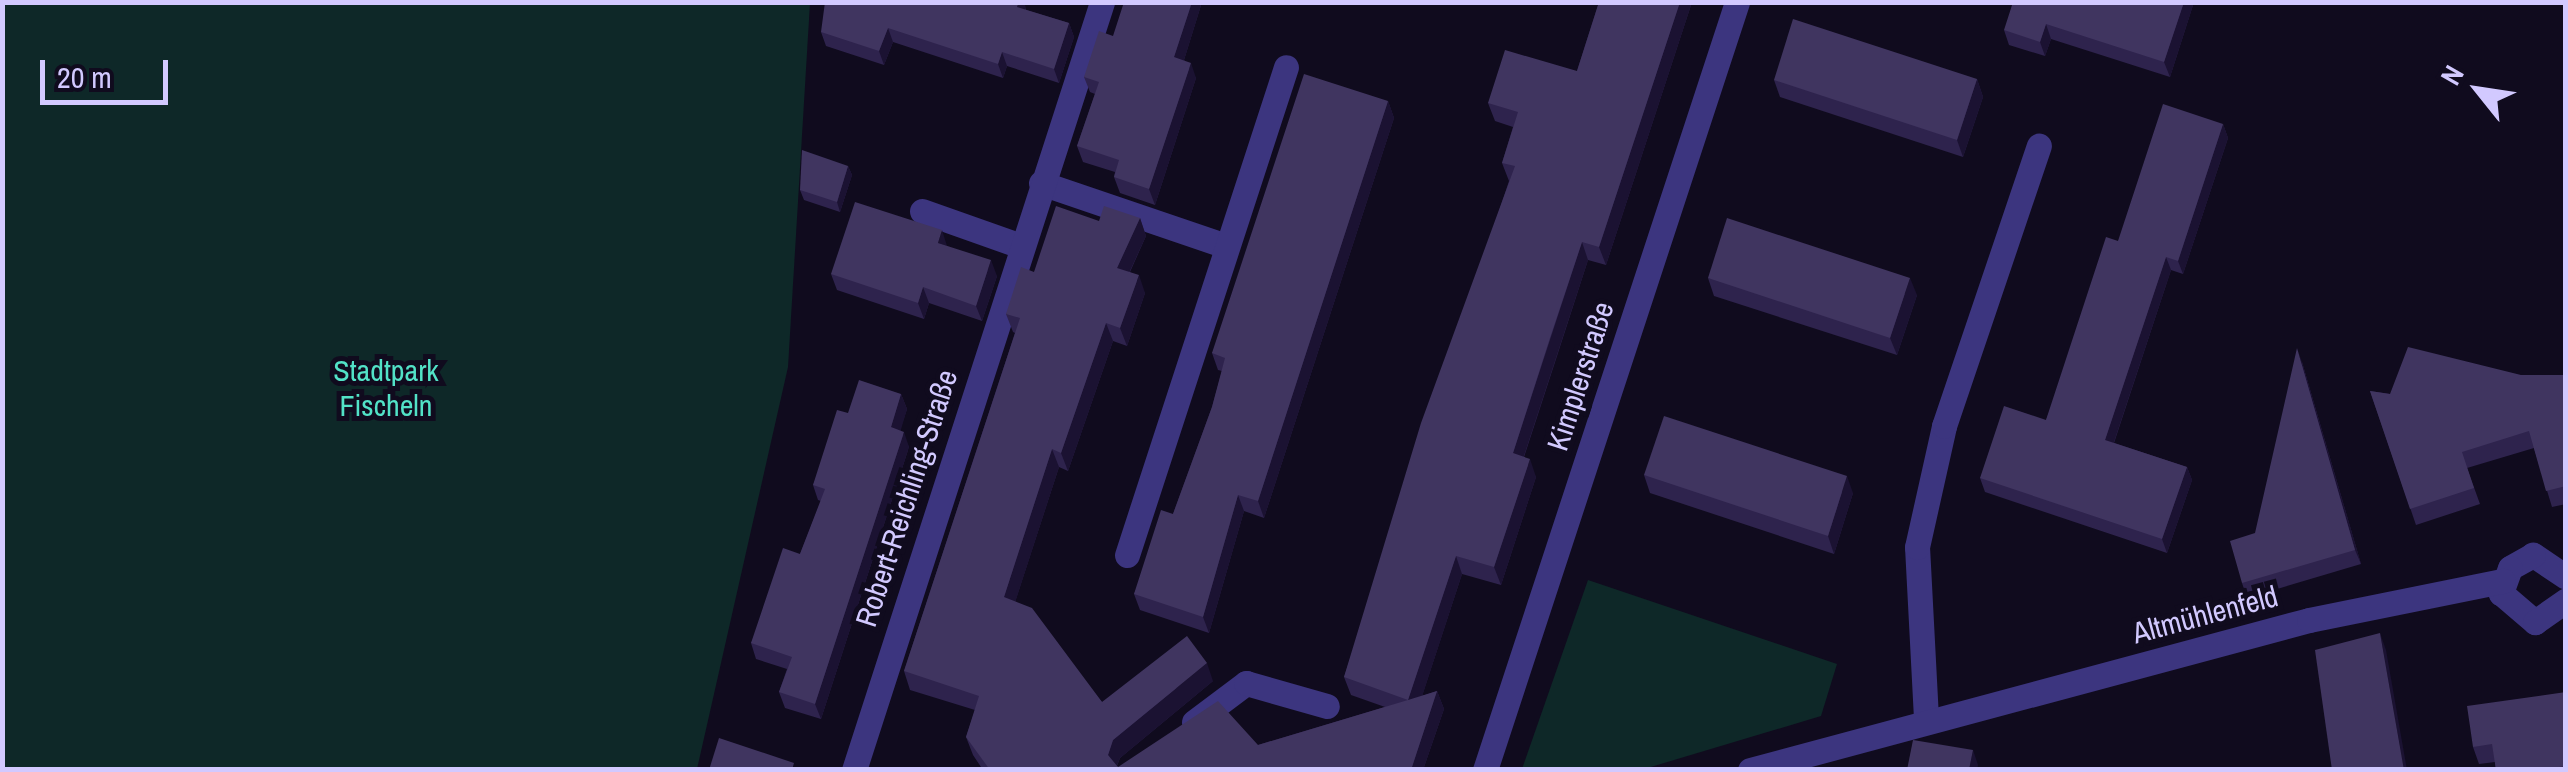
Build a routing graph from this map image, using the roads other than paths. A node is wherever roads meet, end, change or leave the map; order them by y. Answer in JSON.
{"nodes":[{"id":1,"x":1737,"y":2,"type":"edge"},
{"id":2,"x":1097,"y":4,"type":"edge"},
{"id":3,"x":1286,"y":67,"type":"dead end"},
{"id":4,"x":2039,"y":146,"type":"dead end"},
{"id":5,"x":1041,"y":183,"type":"junction"},
{"id":6,"x":922,"y":211,"type":"dead end"},
{"id":7,"x":1021,"y":246,"type":"junction"},
{"id":8,"x":1226,"y":246,"type":"junction"},
{"id":9,"x":1128,"y":554,"type":"dead end"},
{"id":10,"x":2556,"y":554,"type":"edge"},
{"id":11,"x":2566,"y":576,"type":"edge"},
{"id":12,"x":2503,"y":581,"type":"junction"},
{"id":13,"x":2566,"y":600,"type":"edge"},
{"id":14,"x":1327,"y":706,"type":"dead end"},
{"id":15,"x":1926,"y":718,"type":"junction"},
{"id":16,"x":1173,"y":737,"type":"edge"},
{"id":17,"x":854,"y":770,"type":"edge"},
{"id":18,"x":1485,"y":770,"type":"edge"},
{"id":19,"x":1750,"y":770,"type":"edge"}],
"edges":[{"from":1,"to":18,"type":"street","name":"Kimplerstraße"},
{"from":2,"to":5,"type":"street","name":"Robert-Reichling-Straße"},
{"from":3,"to":8,"type":"street"},
{"from":4,"to":15,"type":"street"},
{"from":5,"to":7,"type":"street","name":"Robert-Reichling-Straße"},
{"from":5,"to":8,"type":"street"},
{"from":6,"to":7,"type":"street"},
{"from":7,"to":17,"type":"street","name":"Robert-Reichling-Straße"},
{"from":8,"to":9,"type":"street"},
{"from":10,"to":11,"type":"street","name":"Altmühlenfeld"},
{"from":10,"to":12,"type":"street","name":"Altmühlenfeld"},
{"from":12,"to":13,"type":"street"},
{"from":12,"to":15,"type":"street","name":"Altmühlenfeld"},
{"from":14,"to":16,"type":"street"},
{"from":15,"to":19,"type":"street","name":"Altmühlenfeld"}]}
